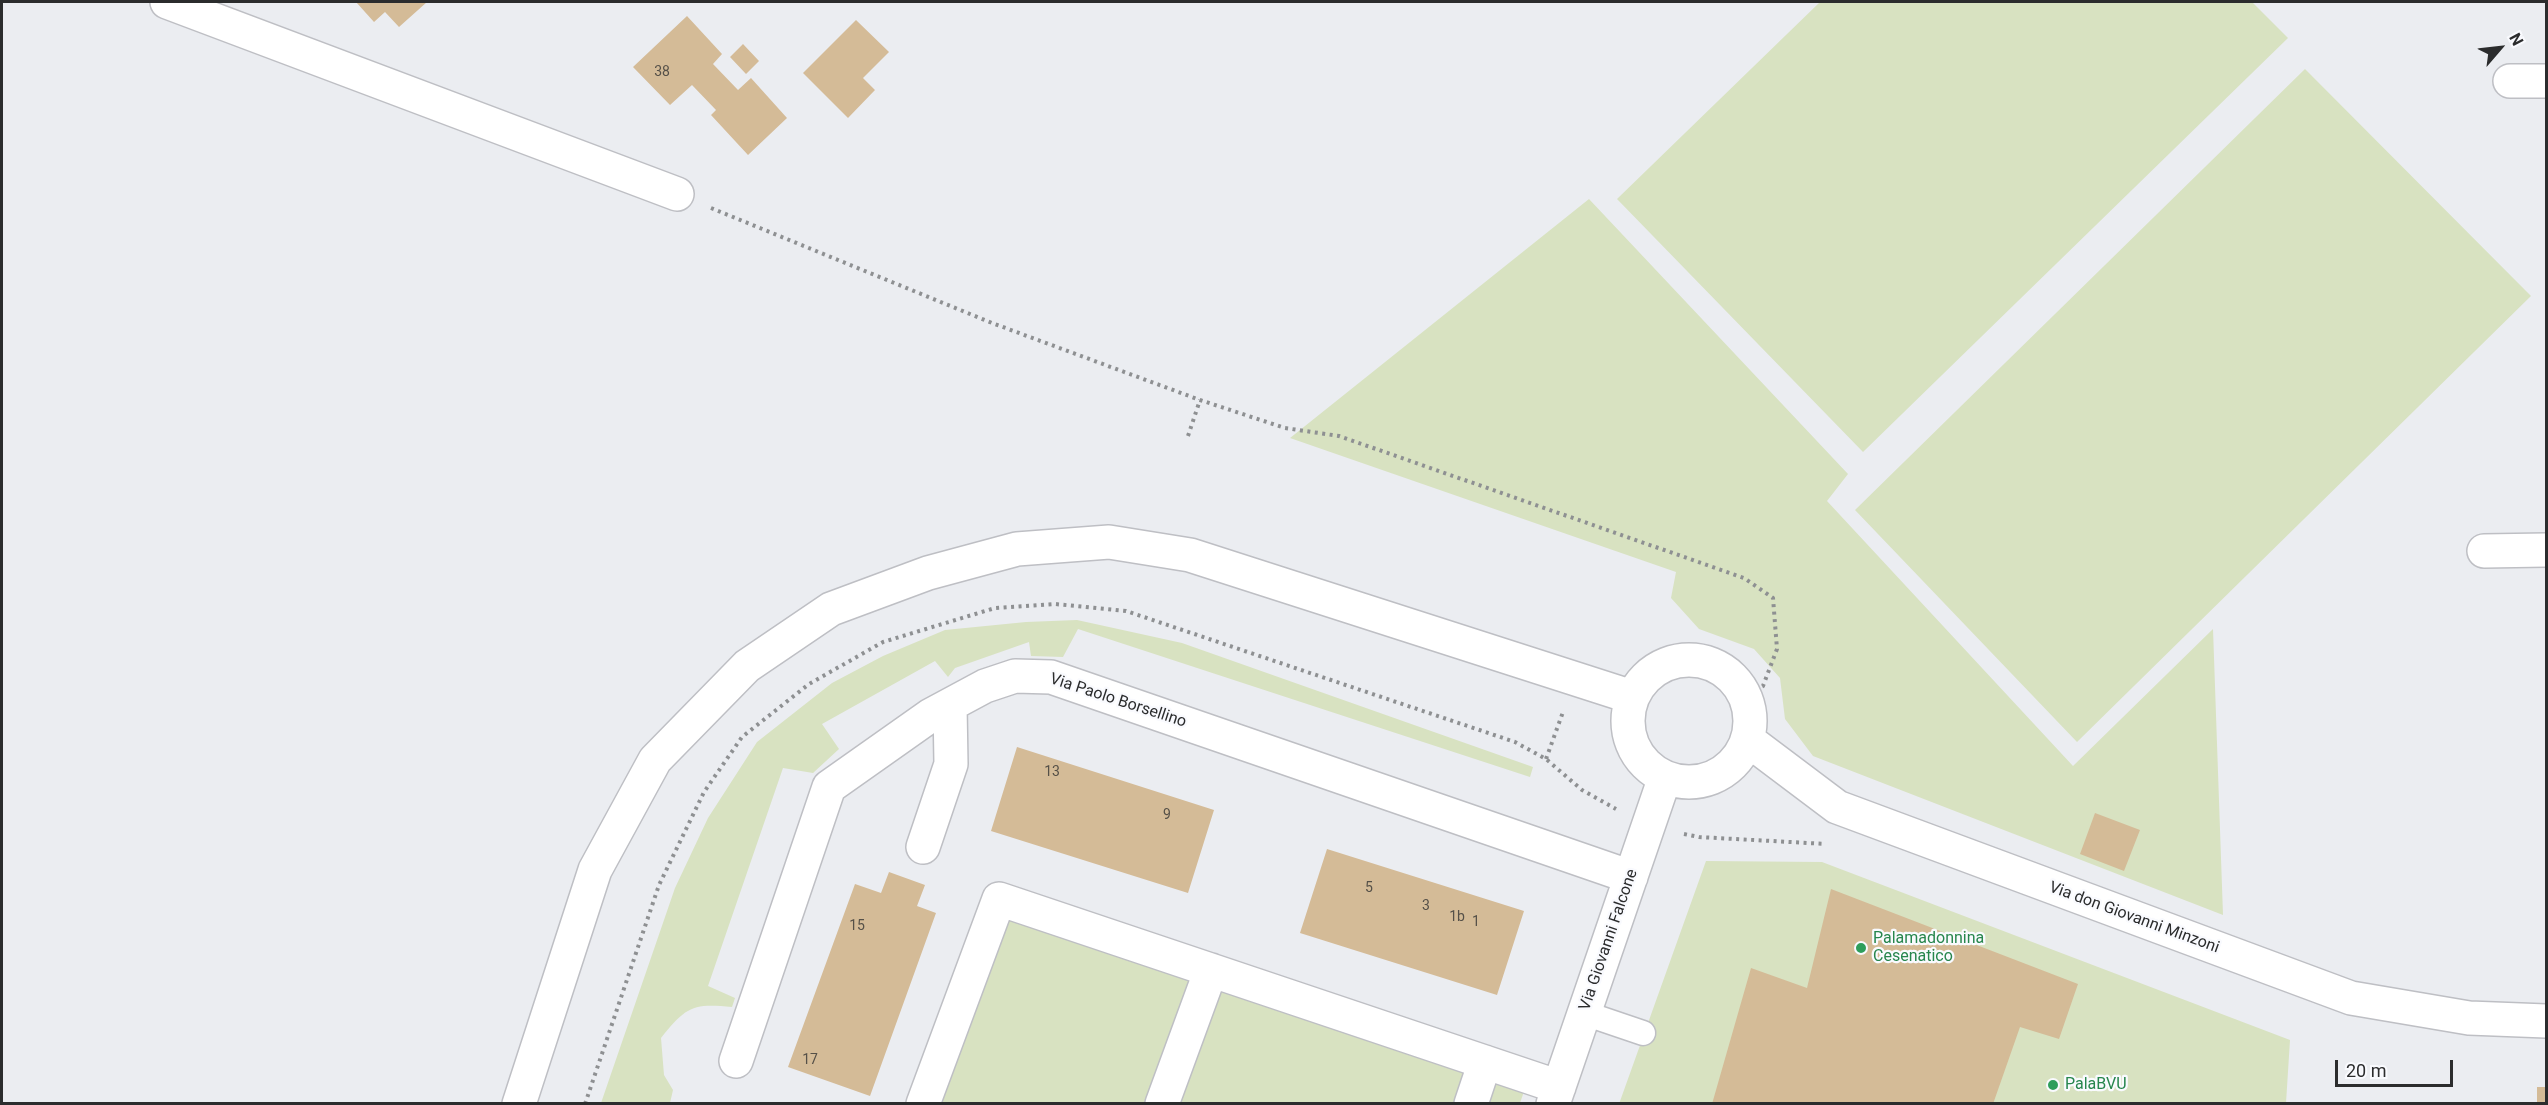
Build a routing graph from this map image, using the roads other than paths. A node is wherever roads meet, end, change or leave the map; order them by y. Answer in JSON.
{"nodes":[{"id":1,"x":167,"y":2,"type":"edge"},
{"id":2,"x":2510,"y":81,"type":"dead end"},
{"id":3,"x":2547,"y":81,"type":"edge"},
{"id":4,"x":677,"y":194,"type":"road end"},
{"id":5,"x":2547,"y":550,"type":"edge"},
{"id":6,"x":2484,"y":551,"type":"dead end"},
{"id":7,"x":1632,"y":697,"type":"junction"},
{"id":8,"x":950,"y":705,"type":"junction"},
{"id":9,"x":1748,"y":741,"type":"junction"},
{"id":10,"x":1665,"y":777,"type":"junction"},
{"id":11,"x":923,"y":847,"type":"dead end"},
{"id":12,"x":1630,"y":877,"type":"junction"},
{"id":13,"x":1210,"y":970,"type":"junction"},
{"id":14,"x":1584,"y":1013,"type":"junction"},
{"id":15,"x":2547,"y":1021,"type":"edge"},
{"id":16,"x":1643,"y":1033,"type":"dead end"},
{"id":17,"x":736,"y":1061,"type":"dead end"},
{"id":18,"x":1485,"y":1062,"type":"junction"},
{"id":19,"x":1556,"y":1095,"type":"edge"},
{"id":20,"x":519,"y":1104,"type":"edge"},
{"id":21,"x":923,"y":1104,"type":"edge"},
{"id":22,"x":1162,"y":1104,"type":"edge"},
{"id":23,"x":1471,"y":1104,"type":"edge"}],
"edges":[{"from":1,"to":4,"type":"street"},
{"from":2,"to":3,"type":"street"},
{"from":5,"to":6,"type":"street"},
{"from":7,"to":9,"type":"street"},
{"from":7,"to":10,"type":"street"},
{"from":7,"to":20,"type":"street"},
{"from":8,"to":11,"type":"street"},
{"from":8,"to":12,"type":"street","name":"Via Paolo Borsellino"},
{"from":8,"to":17,"type":"street","name":"Via Paolo Borsellino"},
{"from":9,"to":10,"type":"street"},
{"from":9,"to":15,"type":"street","name":"Via don Giovanni Minzoni"},
{"from":10,"to":12,"type":"street","name":"Via Giovanni Falcone"},
{"from":12,"to":14,"type":"street","name":"Via Giovanni Falcone"},
{"from":13,"to":18,"type":"street"},
{"from":13,"to":21,"type":"street"},
{"from":13,"to":22,"type":"street"},
{"from":14,"to":16,"type":"lane"},
{"from":14,"to":19,"type":"street","name":"Via Giovanni Falcone"},
{"from":18,"to":19,"type":"street"},
{"from":18,"to":23,"type":"street"}]}
